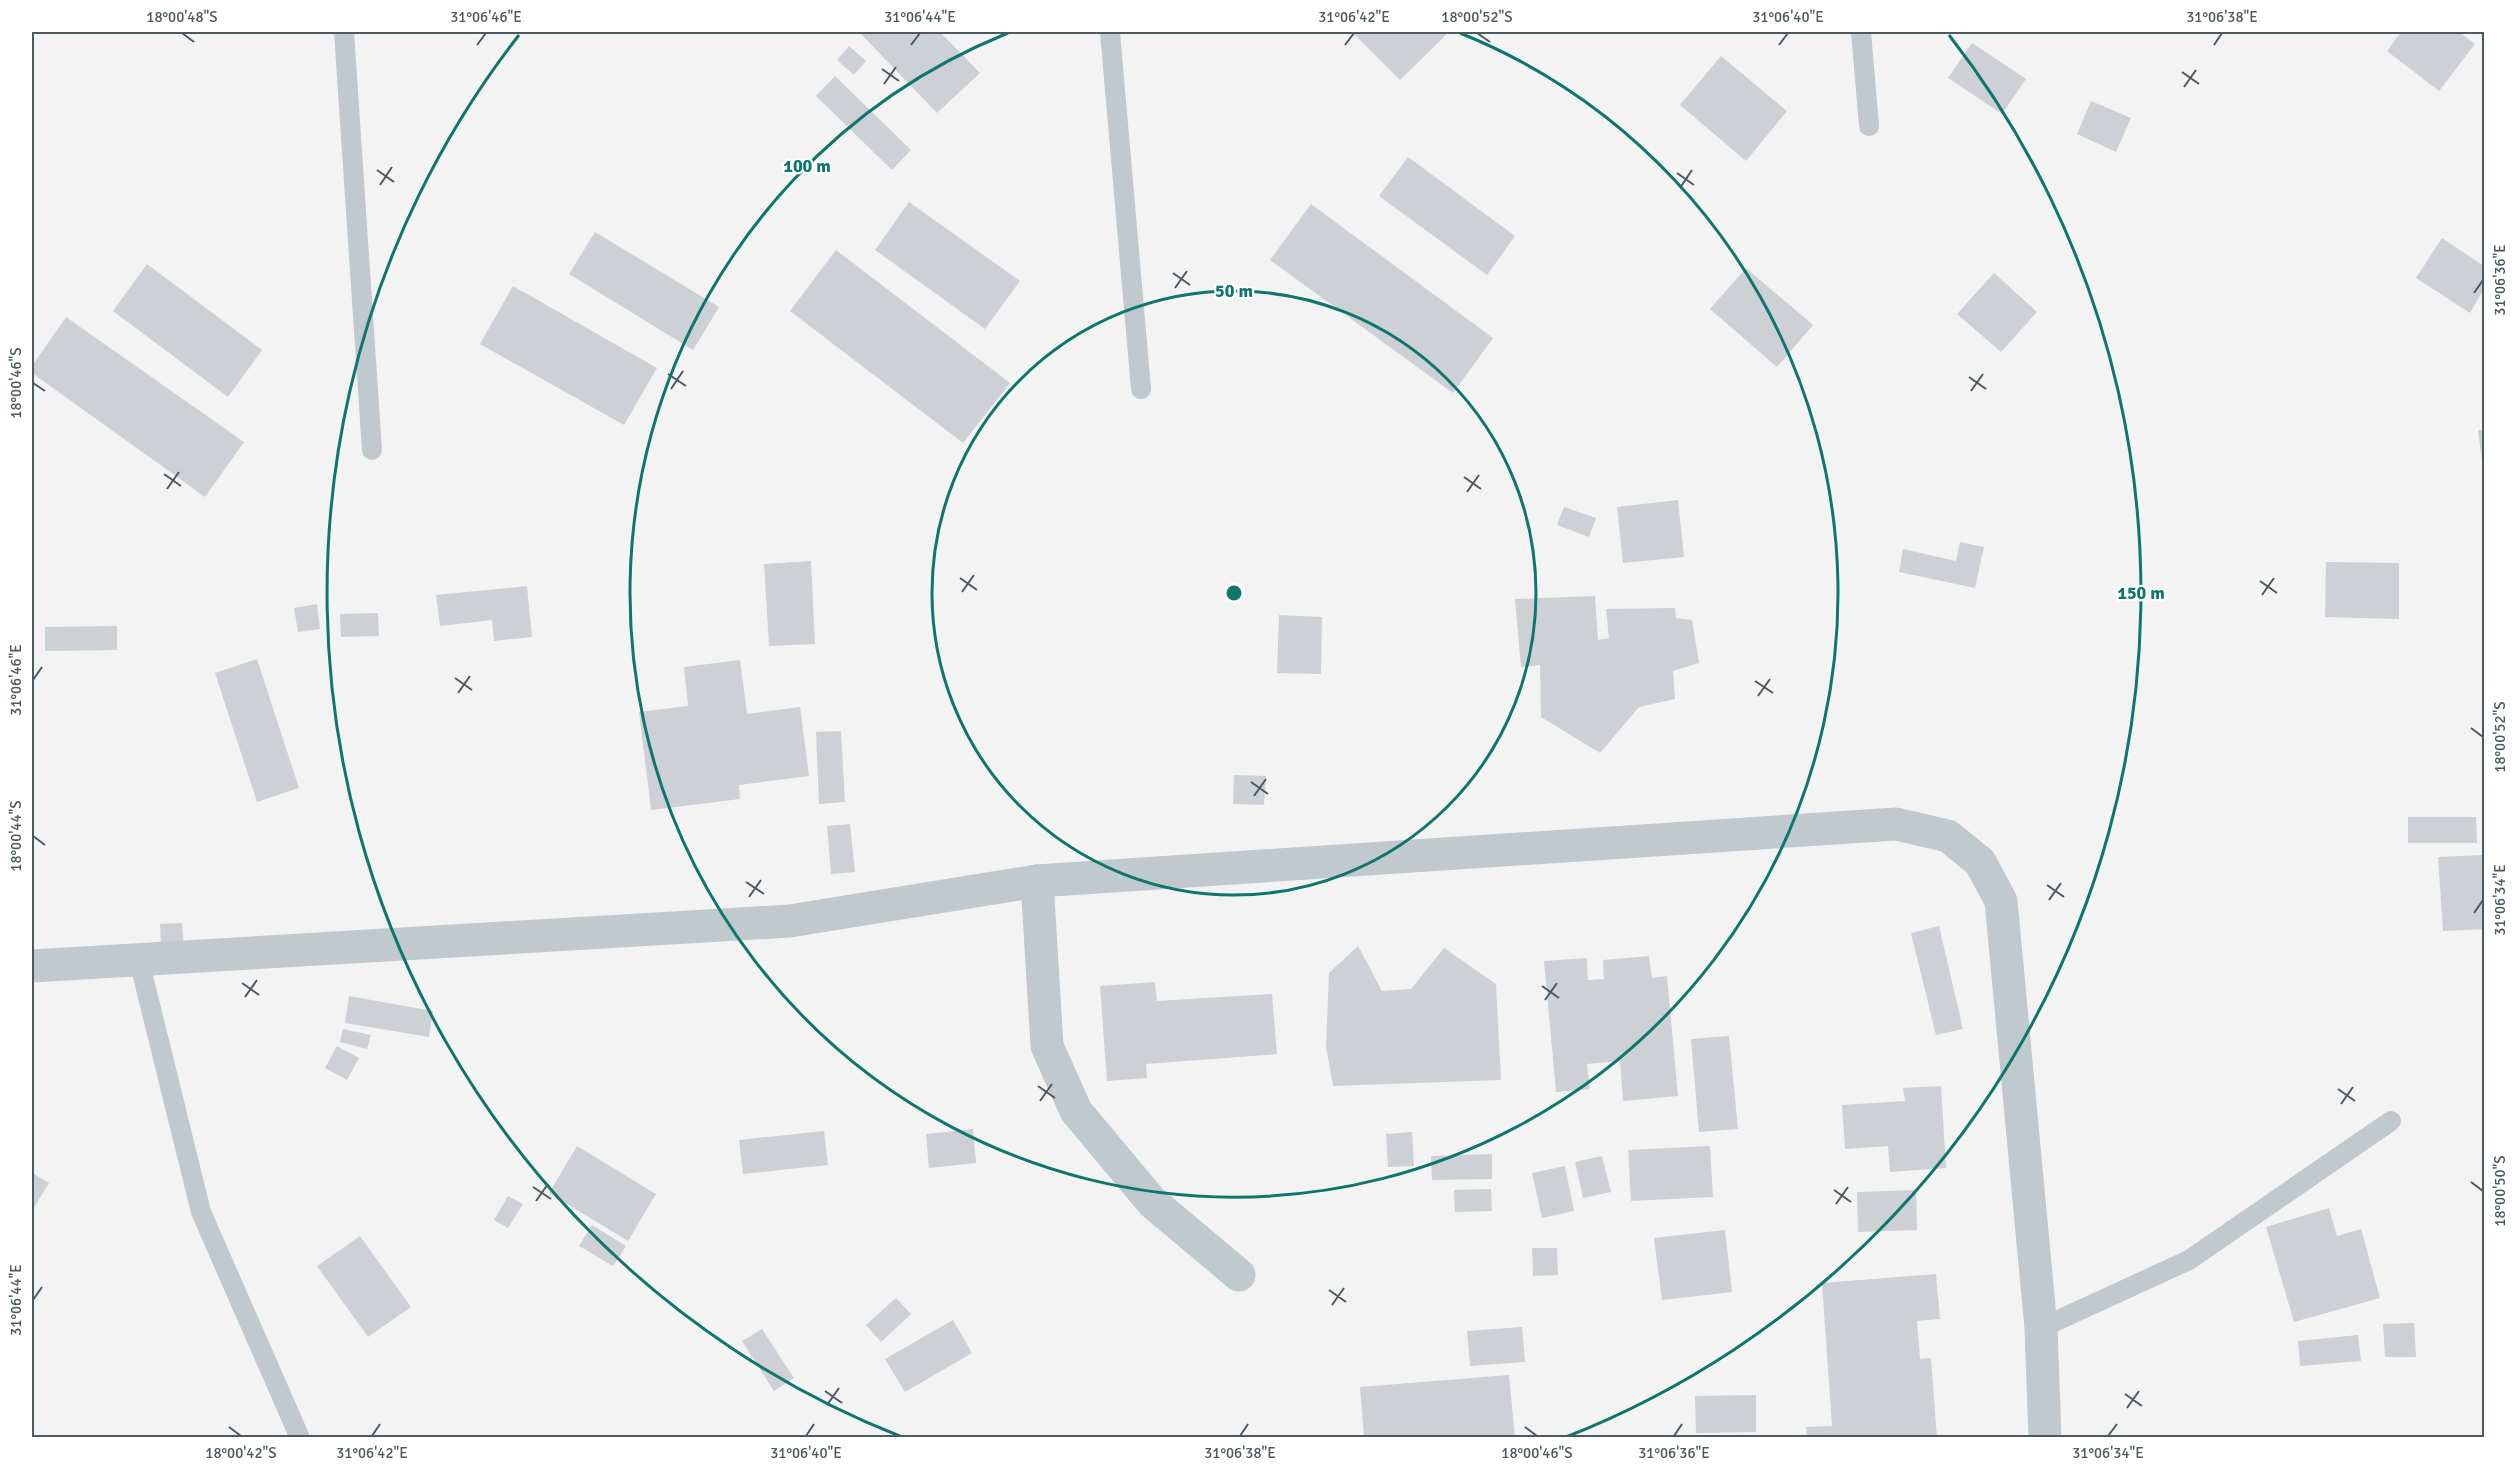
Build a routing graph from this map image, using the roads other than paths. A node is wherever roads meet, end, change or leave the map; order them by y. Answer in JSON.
{"nodes":[{"id":1,"x":344,"y":32,"type":"edge"},
{"id":2,"x":1110,"y":32,"type":"edge"},
{"id":3,"x":1861,"y":32,"type":"edge"},
{"id":4,"x":1869,"y":126,"type":"dead end"},
{"id":5,"x":1141,"y":389,"type":"dead end"},
{"id":6,"x":372,"y":450,"type":"dead end"},
{"id":7,"x":1037,"y":881,"type":"junction"},
{"id":8,"x":139,"y":960,"type":"junction"},
{"id":9,"x":32,"y":966,"type":"edge"},
{"id":10,"x":2391,"y":1120,"type":"dead end"},
{"id":11,"x":1239,"y":1275,"type":"dead end"},
{"id":12,"x":2041,"y":1328,"type":"junction"},
{"id":13,"x":300,"y":1437,"type":"edge"},
{"id":14,"x":2045,"y":1437,"type":"edge"}],
"edges":[{"from":1,"to":6,"type":"lane"},
{"from":2,"to":5,"type":"lane"},
{"from":3,"to":4,"type":"lane"},
{"from":7,"to":8,"type":"street"},
{"from":7,"to":11,"type":"street"},
{"from":7,"to":12,"type":"street"},
{"from":8,"to":9,"type":"street"},
{"from":8,"to":13,"type":"lane"},
{"from":10,"to":12,"type":"lane"},
{"from":12,"to":14,"type":"street"}]}
